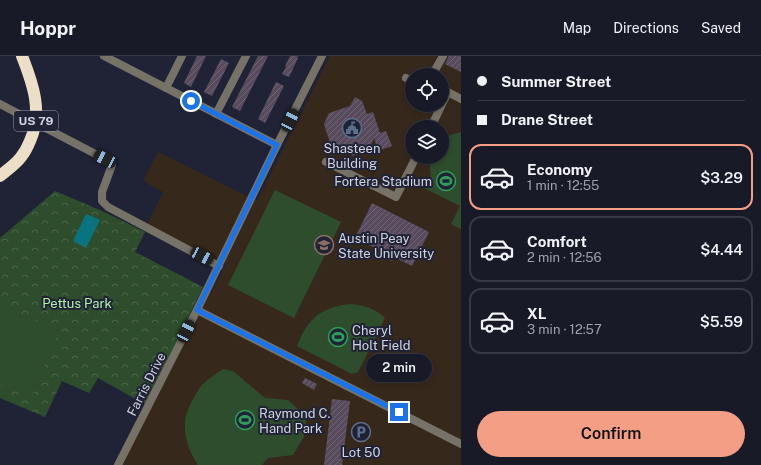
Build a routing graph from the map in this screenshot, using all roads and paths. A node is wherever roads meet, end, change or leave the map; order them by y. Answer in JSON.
{"nodes":[{"id":1,"x":22,"y":56,"type":"edge"},
{"id":2,"x":104,"y":56,"type":"edge"},
{"id":3,"x":182,"y":56,"type":"edge"},
{"id":4,"x":246,"y":56,"type":"edge"},
{"id":5,"x":322,"y":56,"type":"edge"},
{"id":6,"x":443,"y":56,"type":"edge"},
{"id":7,"x":436,"y":68,"type":"edge"},
{"id":8,"x":166,"y":88,"type":"junction"},
{"id":9,"x":449,"y":93,"type":"edge"},
{"id":10,"x":461,"y":98,"type":"edge"},
{"id":11,"x":0,"y":104,"type":"edge"},
{"id":12,"x":216,"y":114,"type":"junction"},
{"id":13,"x":36,"y":123,"type":"junction"},
{"id":14,"x":277,"y":145,"type":"junction"},
{"id":15,"x":326,"y":162,"type":"dead end"},
{"id":16,"x":412,"y":164,"type":"edge"},
{"id":17,"x":0,"y":176,"type":"edge"},
{"id":18,"x":219,"y":266,"type":"junction"},
{"id":19,"x":197,"y":310,"type":"junction"},
{"id":20,"x":461,"y":444,"type":"edge"},
{"id":21,"x":118,"y":465,"type":"edge"}],
"edges":[{"from":1,"to":13,"type":"highway","number":"US 79"},
{"from":2,"to":8,"type":"street"},
{"from":3,"to":8,"type":"street"},
{"from":4,"to":12,"type":"street"},
{"from":5,"to":14,"type":"street","name":"Farris Drive"},
{"from":6,"to":7,"type":"street"},
{"from":8,"to":12,"type":"street"},
{"from":9,"to":10,"type":"street"},
{"from":11,"to":13,"type":"street"},
{"from":12,"to":14,"type":"street"},
{"from":13,"to":17,"type":"highway","number":"US 79"},
{"from":13,"to":18,"type":"street"},
{"from":14,"to":18,"type":"street","name":"Farris Drive"},
{"from":15,"to":16,"type":"street"},
{"from":18,"to":19,"type":"street","name":"Farris Drive"},
{"from":19,"to":20,"type":"street"},
{"from":19,"to":21,"type":"street","name":"Farris Drive"}]}
